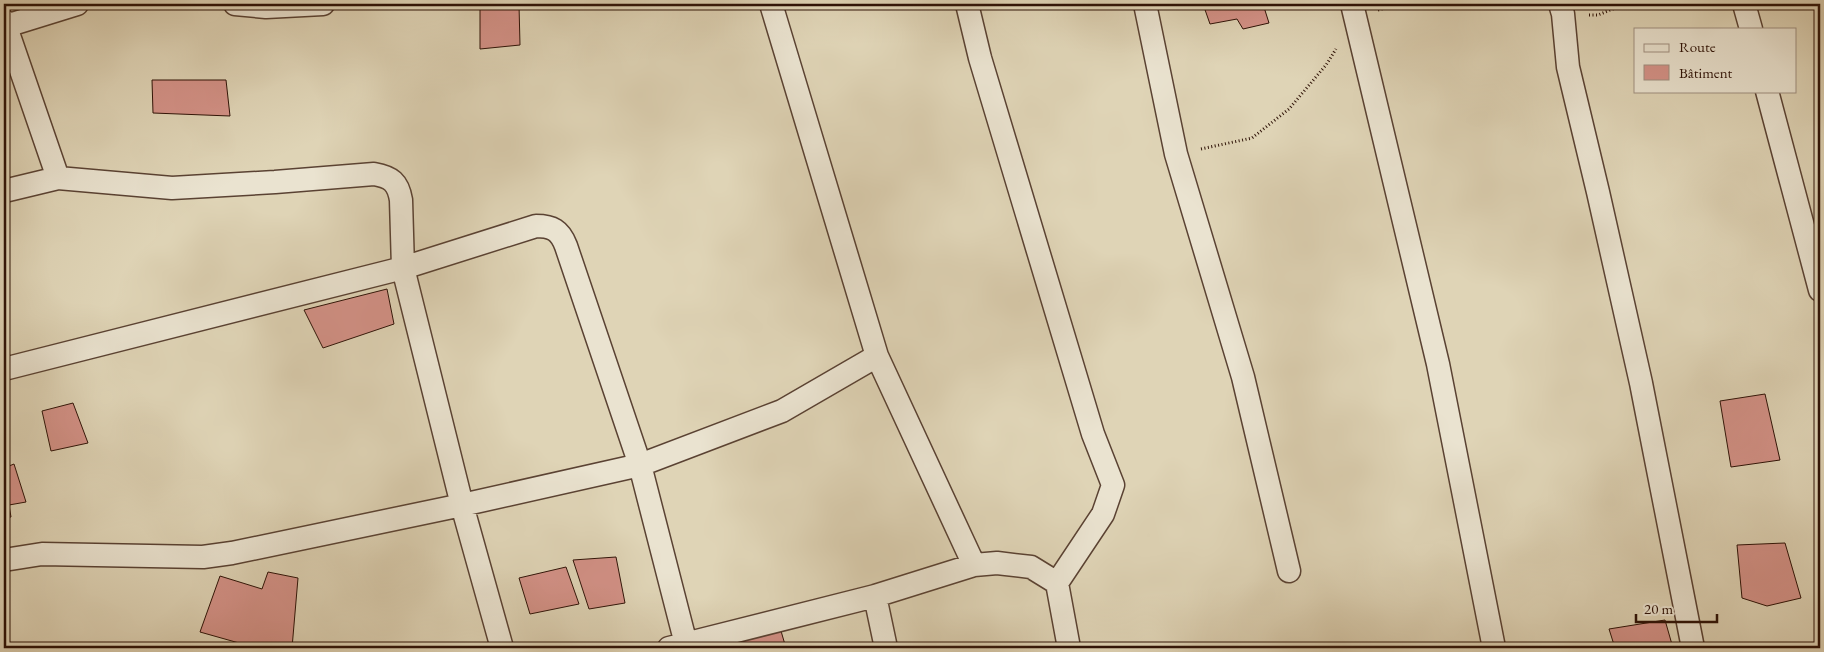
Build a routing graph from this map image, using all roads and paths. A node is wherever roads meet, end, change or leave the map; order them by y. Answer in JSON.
{"nodes":[{"id":1,"x":77,"y":4,"type":"edge"},
{"id":2,"x":235,"y":4,"type":"edge"},
{"id":3,"x":323,"y":4,"type":"edge"},
{"id":4,"x":771,"y":4,"type":"edge"},
{"id":5,"x":967,"y":4,"type":"edge"},
{"id":6,"x":1145,"y":4,"type":"edge"},
{"id":7,"x":1625,"y":4,"type":"edge"},
{"id":8,"x":1744,"y":4,"type":"edge"},
{"id":9,"x":1561,"y":9,"type":"edge"},
{"id":10,"x":1354,"y":10,"type":"edge"},
{"id":11,"x":5,"y":23,"type":"edge"},
{"id":12,"x":1750,"y":28,"type":"edge"},
{"id":13,"x":1767,"y":92,"type":"edge"},
{"id":14,"x":1176,"y":154,"type":"junction"},
{"id":15,"x":58,"y":178,"type":"junction"},
{"id":16,"x":4,"y":191,"type":"edge"},
{"id":17,"x":403,"y":268,"type":"junction"},
{"id":18,"x":1820,"y":290,"type":"edge"},
{"id":19,"x":877,"y":356,"type":"junction"},
{"id":20,"x":4,"y":369,"type":"edge"},
{"id":21,"x":640,"y":465,"type":"junction"},
{"id":22,"x":462,"y":505,"type":"junction"},
{"id":23,"x":4,"y":560,"type":"edge"},
{"id":24,"x":974,"y":565,"type":"junction"},
{"id":25,"x":1289,"y":571,"type":"dead end"},
{"id":26,"x":1057,"y":583,"type":"junction"},
{"id":27,"x":875,"y":596,"type":"junction"},
{"id":28,"x":681,"y":647,"type":"edge"},
{"id":29,"x":502,"y":648,"type":"edge"},
{"id":30,"x":886,"y":648,"type":"edge"},
{"id":31,"x":1069,"y":648,"type":"edge"},
{"id":32,"x":1494,"y":648,"type":"edge"},
{"id":33,"x":1693,"y":648,"type":"edge"}],
"edges":[{"from":1,"to":11,"type":"street"},
{"from":2,"to":3,"type":"street"},
{"from":4,"to":19,"type":"street"},
{"from":5,"to":26,"type":"street"},
{"from":6,"to":14,"type":"street"},
{"from":7,"to":9,"type":"path"},
{"from":8,"to":12,"type":"street"},
{"from":9,"to":33,"type":"street"},
{"from":10,"to":14,"type":"path"},
{"from":10,"to":32,"type":"street"},
{"from":11,"to":15,"type":"street"},
{"from":13,"to":18,"type":"street"},
{"from":14,"to":25,"type":"street"},
{"from":15,"to":16,"type":"street"},
{"from":15,"to":17,"type":"street"},
{"from":17,"to":20,"type":"street"},
{"from":17,"to":21,"type":"street"},
{"from":17,"to":22,"type":"street"},
{"from":19,"to":21,"type":"street"},
{"from":19,"to":24,"type":"street"},
{"from":21,"to":22,"type":"street"},
{"from":21,"to":28,"type":"street"},
{"from":22,"to":23,"type":"street"},
{"from":22,"to":29,"type":"street"},
{"from":24,"to":26,"type":"street"},
{"from":24,"to":27,"type":"street"},
{"from":26,"to":31,"type":"street"},
{"from":27,"to":28,"type":"street"},
{"from":27,"to":30,"type":"street"}]}
